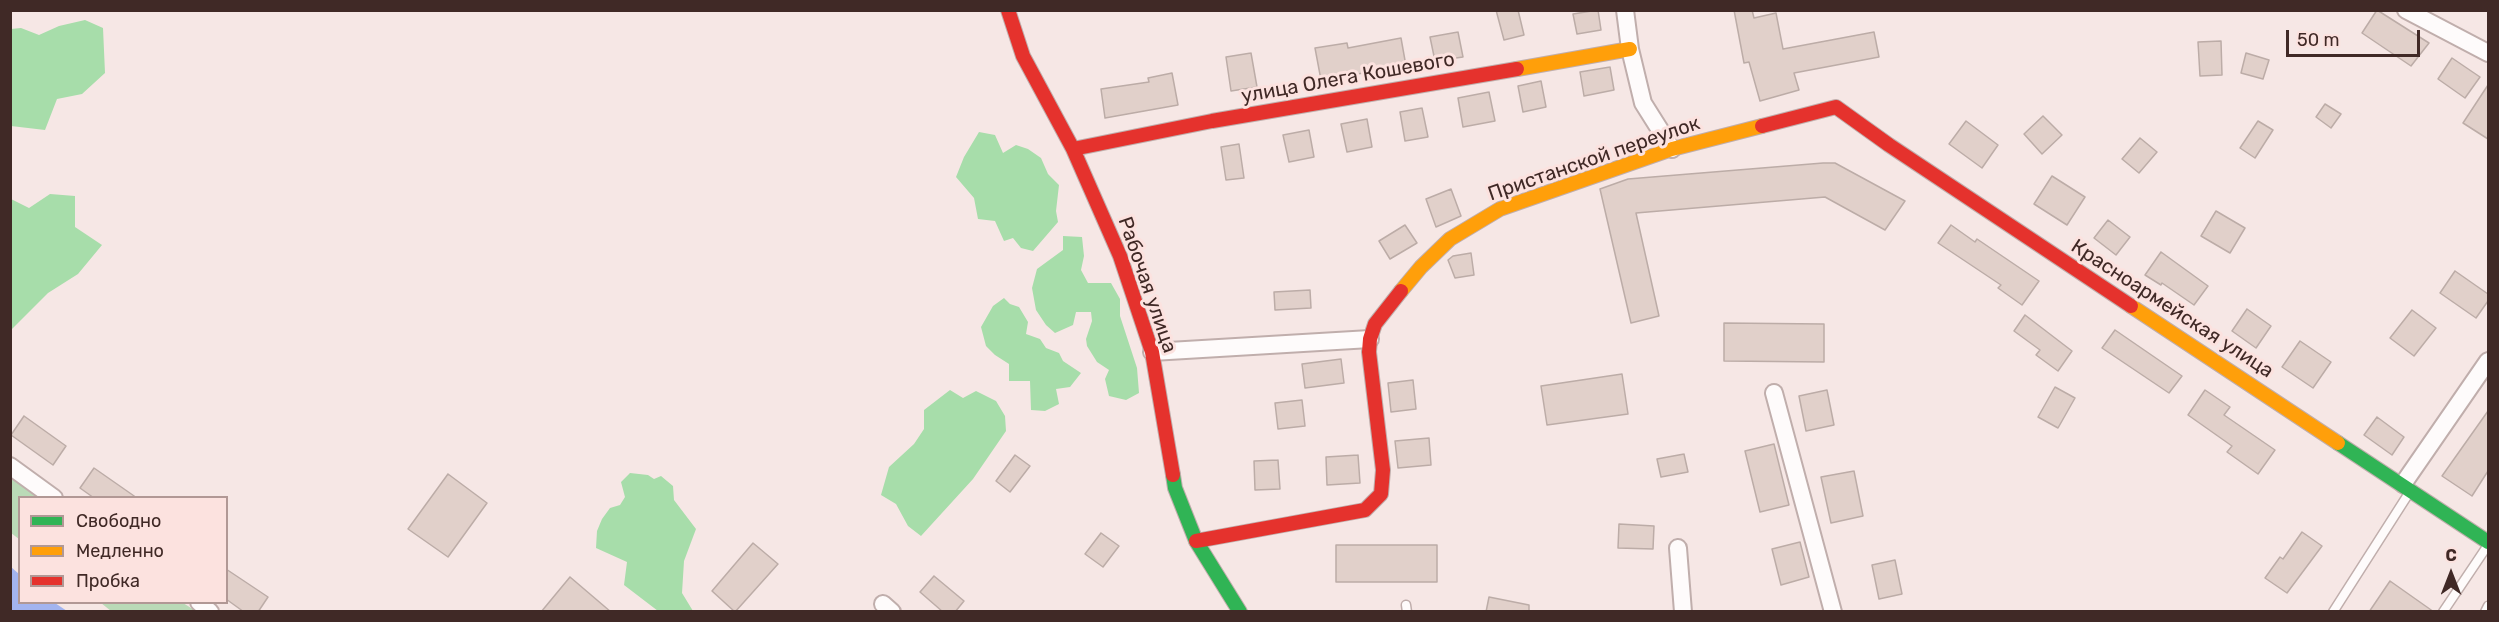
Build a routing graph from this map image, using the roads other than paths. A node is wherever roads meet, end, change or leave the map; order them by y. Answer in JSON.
{"nodes":[{"id":1,"x":1008,"y":10,"type":"edge"},
{"id":2,"x":1624,"y":10,"type":"edge"},
{"id":3,"x":2406,"y":10,"type":"edge"},
{"id":4,"x":1630,"y":49,"type":"junction"},
{"id":5,"x":2488,"y":53,"type":"edge"},
{"id":6,"x":1836,"y":107,"type":"joint"},
{"id":7,"x":1073,"y":149,"type":"junction"},
{"id":8,"x":1672,"y":150,"type":"junction"},
{"id":9,"x":1370,"y":339,"type":"junction"},
{"id":10,"x":1152,"y":352,"type":"junction"},
{"id":11,"x":2488,"y":361,"type":"edge"},
{"id":12,"x":1774,"y":393,"type":"dead end"},
{"id":13,"x":10,"y":466,"type":"edge"},
{"id":14,"x":2407,"y":487,"type":"junction"},
{"id":15,"x":51,"y":496,"type":"edge"},
{"id":16,"x":1196,"y":541,"type":"junction"},
{"id":17,"x":2488,"y":543,"type":"edge"},
{"id":18,"x":1678,"y":548,"type":"dead end"},
{"id":19,"x":2488,"y":606,"type":"edge"},
{"id":20,"x":1240,"y":612,"type":"edge"},
{"id":21,"x":1683,"y":612,"type":"edge"},
{"id":22,"x":1833,"y":612,"type":"edge"},
{"id":23,"x":2333,"y":612,"type":"edge"},
{"id":24,"x":2443,"y":612,"type":"edge"},
{"id":25,"x":2485,"y":612,"type":"edge"}],
"edges":[{"from":1,"to":7,"type":"street","name":"Рабочая улица"},
{"from":2,"to":4,"type":"street"},
{"from":3,"to":5,"type":"street"},
{"from":4,"to":7,"type":"street","name":"улица Олега Кошевого"},
{"from":4,"to":8,"type":"street"},
{"from":6,"to":8,"type":"street","name":"Пристанской переулок"},
{"from":6,"to":14,"type":"street","name":"Красноармейская улица"},
{"from":7,"to":10,"type":"street","name":"Рабочая улица"},
{"from":8,"to":9,"type":"street","name":"Пристанской переулок"},
{"from":9,"to":10,"type":"street"},
{"from":9,"to":16,"type":"street"},
{"from":10,"to":16,"type":"street","name":"Рабочая улица"},
{"from":11,"to":14,"type":"street"},
{"from":12,"to":22,"type":"street"},
{"from":13,"to":15,"type":"street"},
{"from":14,"to":17,"type":"street","name":"Красноармейская улица"},
{"from":14,"to":23,"type":"lane"},
{"from":16,"to":20,"type":"street","name":"Рабочая улица"},
{"from":17,"to":24,"type":"lane"},
{"from":18,"to":21,"type":"street"},
{"from":19,"to":25,"type":"lane"}]}
